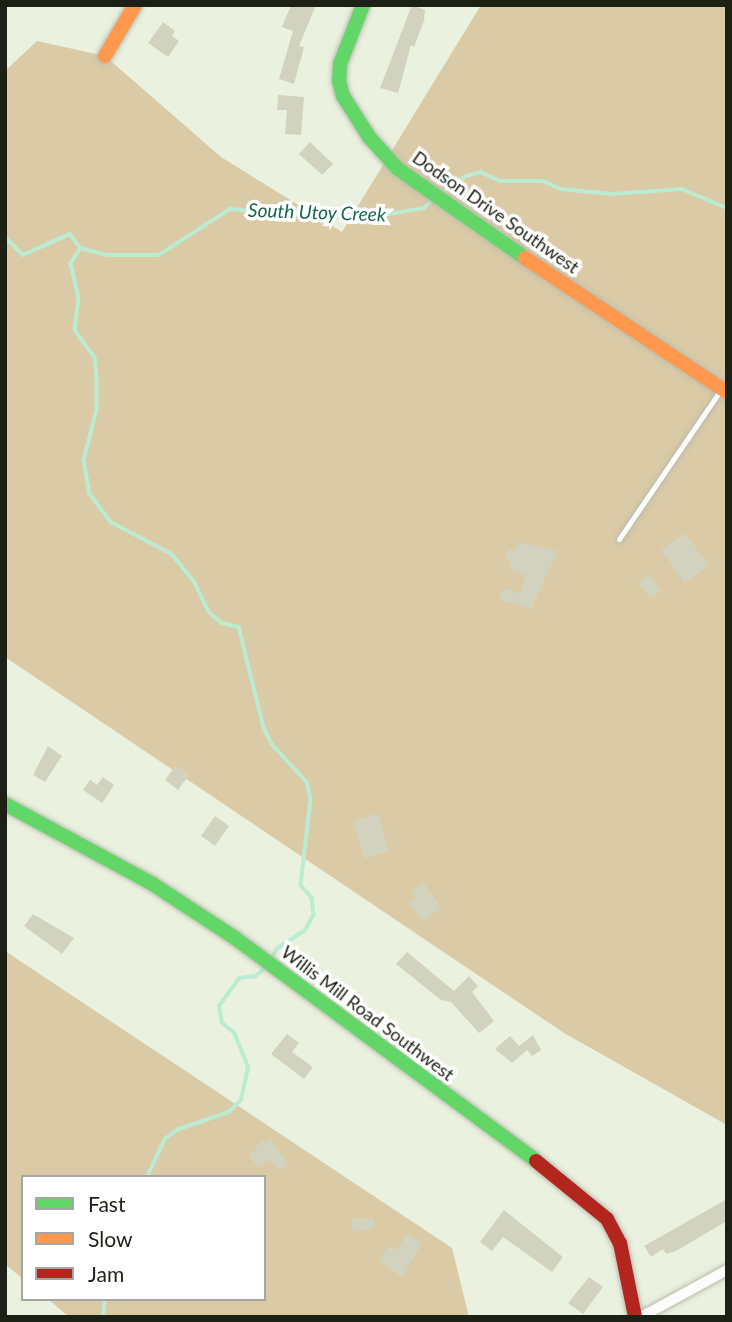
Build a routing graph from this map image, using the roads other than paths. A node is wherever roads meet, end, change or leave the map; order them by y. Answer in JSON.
{"nodes":[{"id":1,"x":135,"y":5,"type":"edge"},
{"id":2,"x":363,"y":5,"type":"edge"},
{"id":3,"x":105,"y":56,"type":"dead end"},
{"id":4,"x":724,"y":390,"type":"edge"},
{"id":5,"x":619,"y":539,"type":"dead end"},
{"id":6,"x":5,"y":804,"type":"edge"},
{"id":7,"x":727,"y":1269,"type":"edge"},
{"id":8,"x":635,"y":1317,"type":"edge"},
{"id":9,"x":641,"y":1317,"type":"edge"}],
"edges":[{"from":1,"to":3,"type":"street"},
{"from":2,"to":4,"type":"street","name":"Dodson Drive Southwest"},
{"from":4,"to":5,"type":"lane"},
{"from":6,"to":8,"type":"street","name":"Willis Mill Road Southwest"},
{"from":7,"to":9,"type":"street"}]}
